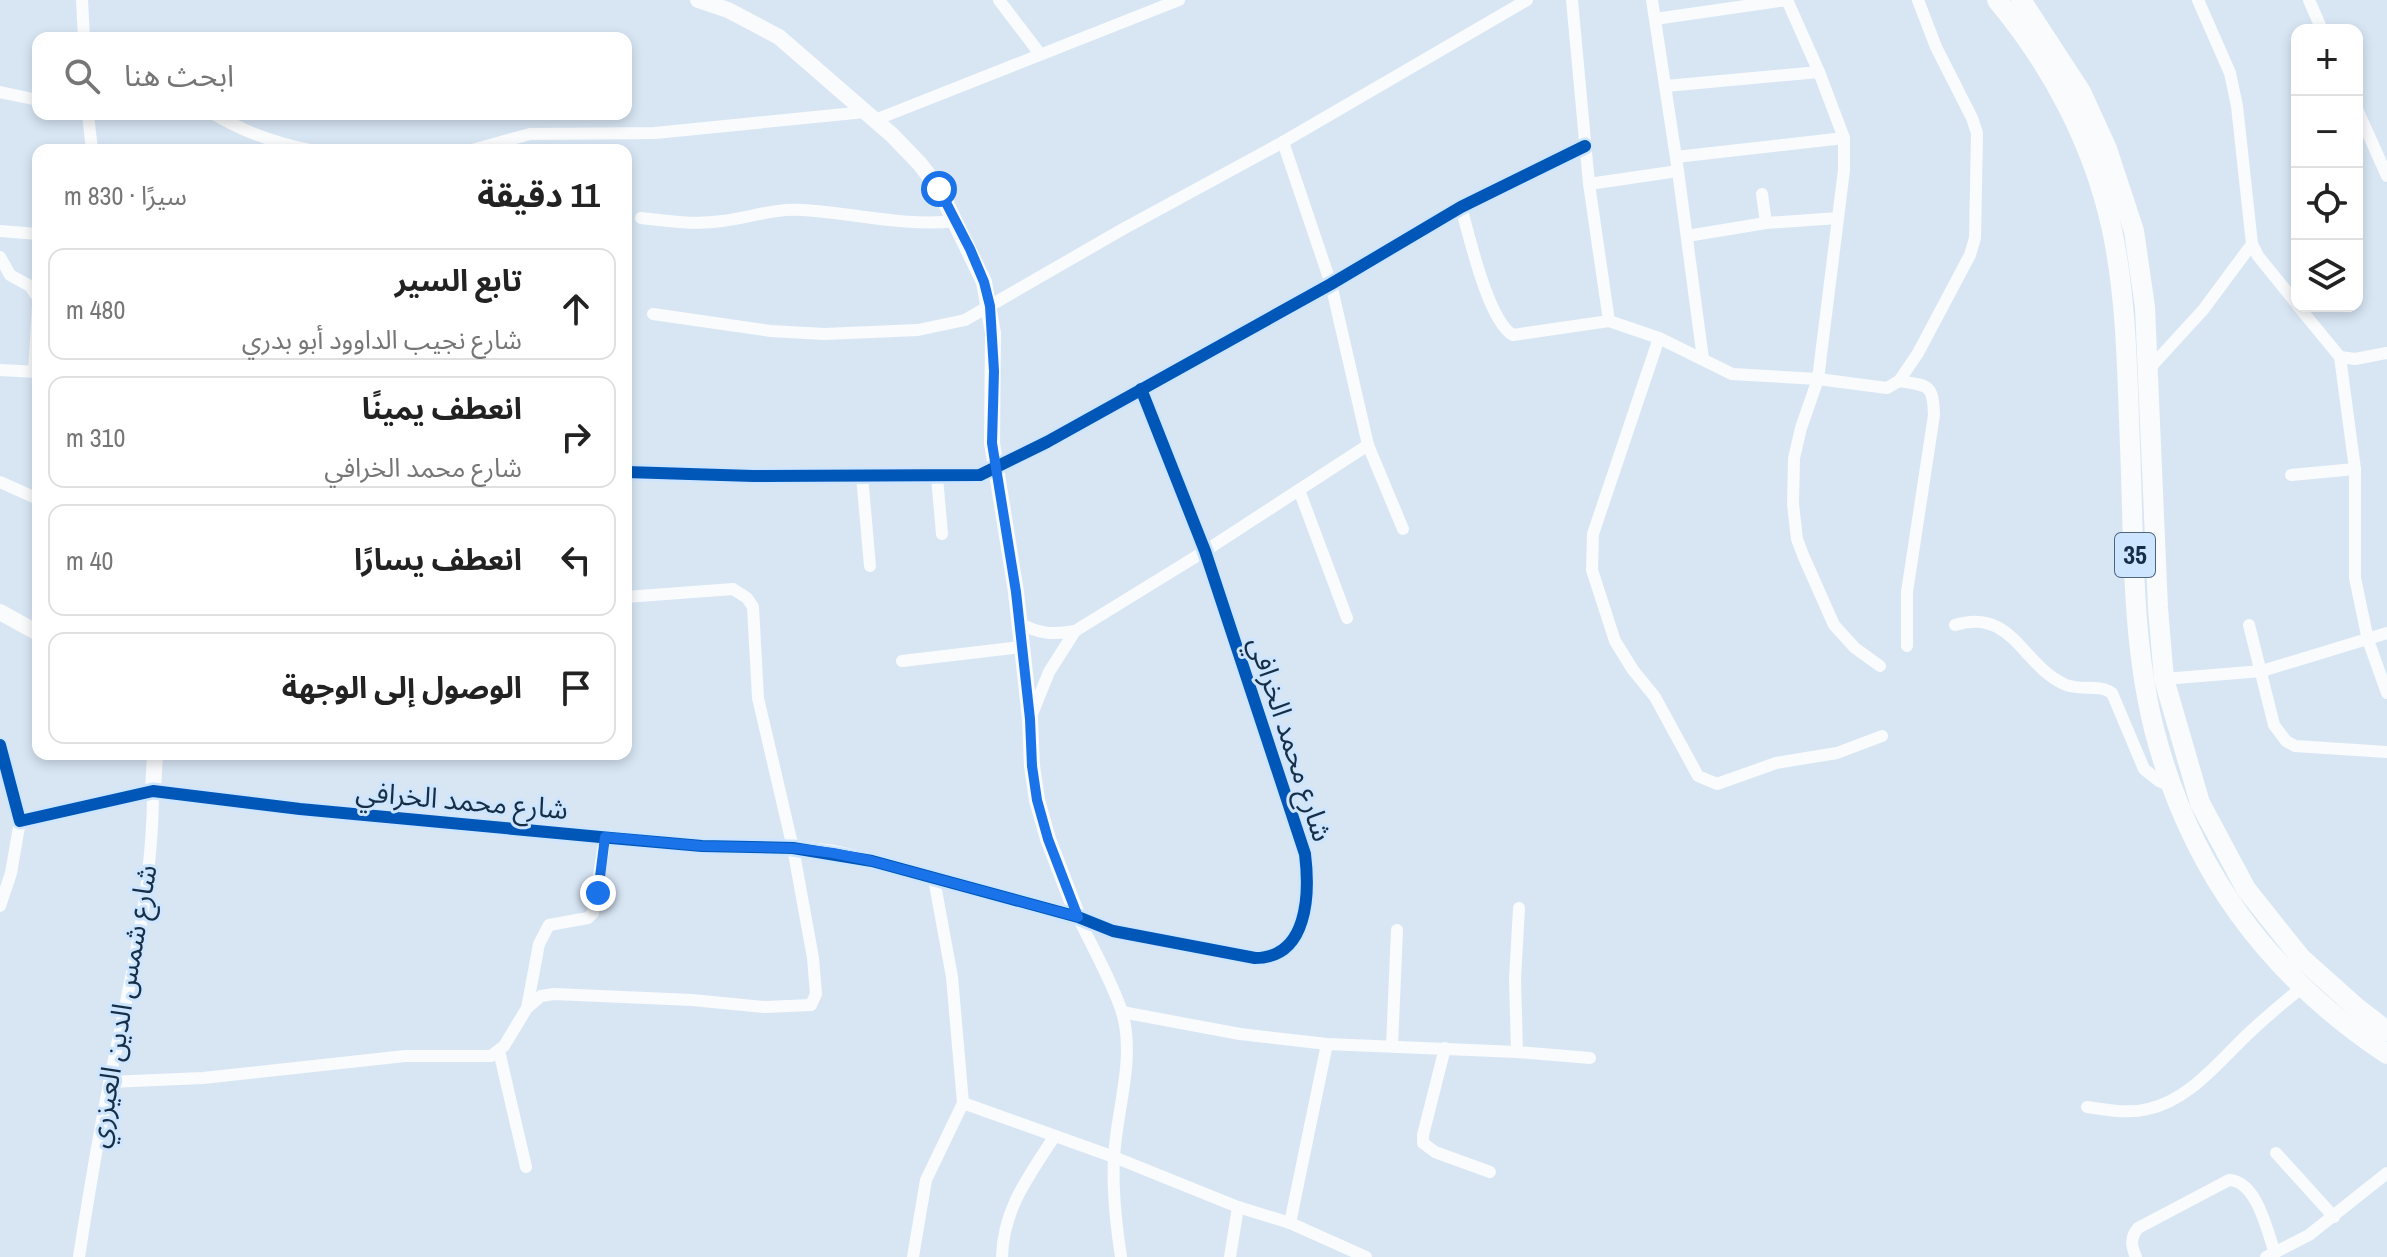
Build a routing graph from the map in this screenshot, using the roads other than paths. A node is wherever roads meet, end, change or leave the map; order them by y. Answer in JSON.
{"nodes":[{"id":1,"x":82,"y":0,"type":"edge"},
{"id":2,"x":698,"y":0,"type":"edge"},
{"id":3,"x":999,"y":0,"type":"edge"},
{"id":4,"x":1179,"y":0,"type":"edge"},
{"id":5,"x":1527,"y":0,"type":"edge"},
{"id":6,"x":1572,"y":0,"type":"edge"},
{"id":7,"x":1652,"y":0,"type":"edge"},
{"id":8,"x":1918,"y":0,"type":"edge"},
{"id":9,"x":1997,"y":0,"type":"edge"},
{"id":10,"x":2021,"y":0,"type":"edge"},
{"id":11,"x":2198,"y":0,"type":"edge"},
{"id":12,"x":2309,"y":0,"type":"edge"},
{"id":13,"x":1655,"y":19,"type":"junction"},
{"id":14,"x":2319,"y":24,"type":"edge"},
{"id":15,"x":84,"y":32,"type":"edge"},
{"id":16,"x":1040,"y":54,"type":"junction"},
{"id":17,"x":1819,"y":72,"type":"junction"},
{"id":18,"x":1666,"y":86,"type":"junction"},
{"id":19,"x":0,"y":92,"type":"edge"},
{"id":20,"x":32,"y":99,"type":"edge"},
{"id":21,"x":870,"y":116,"type":"junction"},
{"id":22,"x":89,"y":120,"type":"edge"},
{"id":23,"x":224,"y":120,"type":"edge"},
{"id":24,"x":2363,"y":122,"type":"edge"},
{"id":25,"x":1844,"y":138,"type":"junction"},
{"id":26,"x":1283,"y":142,"type":"junction"},
{"id":27,"x":91,"y":144,"type":"edge"},
{"id":28,"x":283,"y":144,"type":"edge"},
{"id":29,"x":494,"y":144,"type":"edge"},
{"id":30,"x":1585,"y":146,"type":"junction"},
{"id":31,"x":1676,"y":157,"type":"junction"},
{"id":32,"x":1678,"y":171,"type":"junction"},
{"id":33,"x":2387,"y":176,"type":"edge"},
{"id":34,"x":1589,"y":184,"type":"junction"},
{"id":35,"x":1762,"y":194,"type":"dead end"},
{"id":36,"x":1461,"y":207,"type":"junction"},
{"id":37,"x":641,"y":218,"type":"dead end"},
{"id":38,"x":1838,"y":218,"type":"junction"},
{"id":39,"x":956,"y":221,"type":"junction"},
{"id":40,"x":1766,"y":223,"type":"junction"},
{"id":41,"x":0,"y":231,"type":"edge"},
{"id":42,"x":32,"y":234,"type":"edge"},
{"id":43,"x":1687,"y":236,"type":"junction"},
{"id":44,"x":2252,"y":244,"type":"junction"},
{"id":45,"x":0,"y":257,"type":"edge"},
{"id":46,"x":1331,"y":284,"type":"junction"},
{"id":47,"x":32,"y":289,"type":"edge"},
{"id":48,"x":2291,"y":296,"type":"edge"},
{"id":49,"x":990,"y":306,"type":"junction"},
{"id":50,"x":2304,"y":312,"type":"edge"},
{"id":51,"x":653,"y":314,"type":"dead end"},
{"id":52,"x":1609,"y":321,"type":"junction"},
{"id":53,"x":1659,"y":338,"type":"junction"},
{"id":54,"x":2387,"y":353,"type":"edge"},
{"id":55,"x":2340,"y":357,"type":"junction"},
{"id":56,"x":1703,"y":359,"type":"junction"},
{"id":57,"x":0,"y":370,"type":"edge"},
{"id":58,"x":2148,"y":370,"type":"junction"},
{"id":59,"x":32,"y":372,"type":"edge"},
{"id":60,"x":1818,"y":379,"type":"junction"},
{"id":61,"x":1899,"y":381,"type":"junction"},
{"id":62,"x":1141,"y":389,"type":"junction"},
{"id":63,"x":1368,"y":445,"type":"junction"},
{"id":64,"x":996,"y":469,"type":"junction"},
{"id":65,"x":2355,"y":469,"type":"junction"},
{"id":66,"x":632,"y":472,"type":"edge"},
{"id":67,"x":2291,"y":475,"type":"dead end"},
{"id":68,"x":862,"y":476,"type":"junction"},
{"id":69,"x":937,"y":477,"type":"junction"},
{"id":70,"x":0,"y":482,"type":"edge"},
{"id":71,"x":1299,"y":490,"type":"junction"},
{"id":72,"x":32,"y":496,"type":"edge"},
{"id":73,"x":1403,"y":529,"type":"dead end"},
{"id":74,"x":942,"y":534,"type":"dead end"},
{"id":75,"x":1205,"y":551,"type":"junction"},
{"id":76,"x":870,"y":566,"type":"dead end"},
{"id":77,"x":632,"y":596,"type":"edge"},
{"id":78,"x":0,"y":612,"type":"edge"},
{"id":79,"x":1347,"y":618,"type":"dead end"},
{"id":80,"x":1019,"y":623,"type":"junction"},
{"id":81,"x":1955,"y":625,"type":"dead end"},
{"id":82,"x":2249,"y":625,"type":"dead end"},
{"id":83,"x":32,"y":628,"type":"edge"},
{"id":84,"x":1075,"y":631,"type":"junction"},
{"id":85,"x":2387,"y":633,"type":"edge"},
{"id":86,"x":2368,"y":640,"type":"junction"},
{"id":87,"x":1907,"y":646,"type":"dead end"},
{"id":88,"x":1021,"y":647,"type":"junction"},
{"id":89,"x":902,"y":661,"type":"dead end"},
{"id":90,"x":1880,"y":666,"type":"dead end"},
{"id":91,"x":2262,"y":671,"type":"junction"},
{"id":92,"x":2164,"y":679,"type":"junction"},
{"id":93,"x":2387,"y":693,"type":"edge"},
{"id":94,"x":1030,"y":719,"type":"junction"},
{"id":95,"x":1882,"y":736,"type":"dead end"},
{"id":96,"x":0,"y":745,"type":"edge"},
{"id":97,"x":2387,"y":752,"type":"edge"},
{"id":98,"x":155,"y":760,"type":"edge"},
{"id":99,"x":2173,"y":787,"type":"junction"},
{"id":100,"x":153,"y":791,"type":"junction"},
{"id":101,"x":20,"y":821,"type":"junction"},
{"id":102,"x":605,"y":837,"type":"junction"},
{"id":103,"x":793,"y":848,"type":"junction"},
{"id":104,"x":934,"y":879,"type":"junction"},
{"id":105,"x":0,"y":906,"type":"edge"},
{"id":106,"x":1519,"y":908,"type":"dead end"},
{"id":107,"x":1078,"y":917,"type":"junction"},
{"id":108,"x":1397,"y":930,"type":"dead end"},
{"id":109,"x":2301,"y":988,"type":"junction"},
{"id":110,"x":527,"y":1008,"type":"junction"},
{"id":111,"x":1122,"y":1012,"type":"junction"},
{"id":112,"x":2387,"y":1031,"type":"edge"},
{"id":113,"x":1327,"y":1044,"type":"junction"},
{"id":114,"x":1392,"y":1046,"type":"junction"},
{"id":115,"x":1445,"y":1048,"type":"junction"},
{"id":116,"x":499,"y":1051,"type":"junction"},
{"id":117,"x":1517,"y":1052,"type":"junction"},
{"id":118,"x":2387,"y":1054,"type":"edge"},
{"id":119,"x":1590,"y":1058,"type":"dead end"},
{"id":120,"x":109,"y":1082,"type":"junction"},
{"id":121,"x":963,"y":1103,"type":"junction"},
{"id":122,"x":2087,"y":1107,"type":"dead end"},
{"id":123,"x":1054,"y":1137,"type":"junction"},
{"id":124,"x":2276,"y":1153,"type":"dead end"},
{"id":125,"x":1114,"y":1157,"type":"junction"},
{"id":126,"x":526,"y":1167,"type":"dead end"},
{"id":127,"x":1490,"y":1172,"type":"dead end"},
{"id":128,"x":2387,"y":1173,"type":"edge"},
{"id":129,"x":1238,"y":1207,"type":"junction"},
{"id":130,"x":2334,"y":1217,"type":"junction"},
{"id":131,"x":1290,"y":1223,"type":"junction"},
{"id":132,"x":2270,"y":1255,"type":"edge"},
{"id":133,"x":79,"y":1257,"type":"edge"},
{"id":134,"x":913,"y":1257,"type":"edge"},
{"id":135,"x":1002,"y":1257,"type":"edge"},
{"id":136,"x":1121,"y":1257,"type":"edge"},
{"id":137,"x":1230,"y":1257,"type":"edge"},
{"id":138,"x":1366,"y":1257,"type":"edge"},
{"id":139,"x":2136,"y":1257,"type":"edge"}],
"edges":[{"from":1,"to":15,"type":"street"},
{"from":2,"to":21,"type":"street"},
{"from":3,"to":16,"type":"street"},
{"from":4,"to":16,"type":"street"},
{"from":5,"to":26,"type":"street"},
{"from":6,"to":30,"type":"street"},
{"from":7,"to":13,"type":"street"},
{"from":8,"to":61,"type":"street"},
{"from":9,"to":99,"type":"highway","number":"35"},
{"from":10,"to":58,"type":"highway","number":"35"},
{"from":11,"to":44,"type":"street"},
{"from":12,"to":14,"type":"street"},
{"from":13,"to":17,"type":"street"},
{"from":13,"to":18,"type":"street"},
{"from":16,"to":21,"type":"street"},
{"from":17,"to":18,"type":"street"},
{"from":17,"to":25,"type":"street"},
{"from":18,"to":31,"type":"street"},
{"from":19,"to":20,"type":"street"},
{"from":21,"to":29,"type":"street"},
{"from":21,"to":39,"type":"street"},
{"from":22,"to":27,"type":"street"},
{"from":23,"to":28,"type":"street"},
{"from":24,"to":33,"type":"street"},
{"from":25,"to":31,"type":"street"},
{"from":25,"to":38,"type":"street"},
{"from":26,"to":46,"type":"street"},
{"from":26,"to":49,"type":"street"},
{"from":30,"to":34,"type":"street"},
{"from":30,"to":36,"type":"street"},
{"from":31,"to":32,"type":"street"},
{"from":32,"to":34,"type":"street"},
{"from":32,"to":43,"type":"street"},
{"from":34,"to":52,"type":"street"},
{"from":35,"to":40,"type":"street"},
{"from":36,"to":46,"type":"street"},
{"from":36,"to":52,"type":"street"},
{"from":37,"to":39,"type":"street"},
{"from":38,"to":40,"type":"street"},
{"from":38,"to":60,"type":"street"},
{"from":39,"to":49,"type":"street"},
{"from":40,"to":43,"type":"street"},
{"from":41,"to":42,"type":"street"},
{"from":43,"to":56,"type":"street"},
{"from":44,"to":48,"type":"street"},
{"from":44,"to":58,"type":"street"},
{"from":45,"to":47,"type":"street"},
{"from":46,"to":62,"type":"street"},
{"from":46,"to":63,"type":"street"},
{"from":49,"to":51,"type":"street"},
{"from":49,"to":64,"type":"street"},
{"from":50,"to":55,"type":"street"},
{"from":52,"to":53,"type":"street"},
{"from":53,"to":56,"type":"street"},
{"from":53,"to":95,"type":"street"},
{"from":54,"to":55,"type":"street"},
{"from":55,"to":65,"type":"street"},
{"from":56,"to":60,"type":"street"},
{"from":57,"to":59,"type":"street"},
{"from":58,"to":92,"type":"highway","number":"35"},
{"from":60,"to":61,"type":"street"},
{"from":60,"to":90,"type":"street"},
{"from":61,"to":87,"type":"street"},
{"from":62,"to":64,"type":"street"},
{"from":62,"to":75,"type":"street","name":"شارع محمد الخرافي"},
{"from":63,"to":71,"type":"street"},
{"from":63,"to":73,"type":"street"},
{"from":64,"to":69,"type":"street"},
{"from":64,"to":80,"type":"street"},
{"from":65,"to":67,"type":"street"},
{"from":65,"to":86,"type":"street"},
{"from":66,"to":68,"type":"street"},
{"from":68,"to":69,"type":"street"},
{"from":68,"to":76,"type":"street"},
{"from":69,"to":74,"type":"street"},
{"from":70,"to":72,"type":"street"},
{"from":71,"to":75,"type":"street"},
{"from":71,"to":79,"type":"street"},
{"from":75,"to":84,"type":"street"},
{"from":75,"to":107,"type":"street","name":"شارع محمد الخرافي"},
{"from":77,"to":103,"type":"street"},
{"from":78,"to":83,"type":"street"},
{"from":80,"to":84,"type":"street"},
{"from":80,"to":88,"type":"street"},
{"from":81,"to":99,"type":"street"},
{"from":82,"to":91,"type":"street"},
{"from":84,"to":94,"type":"street"},
{"from":85,"to":86,"type":"street"},
{"from":86,"to":91,"type":"street"},
{"from":86,"to":93,"type":"street"},
{"from":88,"to":89,"type":"street"},
{"from":88,"to":94,"type":"street"},
{"from":91,"to":92,"type":"street"},
{"from":91,"to":97,"type":"street"},
{"from":92,"to":112,"type":"highway","number":"35"},
{"from":94,"to":107,"type":"street"},
{"from":96,"to":101,"type":"street"},
{"from":98,"to":100,"type":"street","name":"شارع شمس الدين العيزري"},
{"from":99,"to":109,"type":"highway","number":"35"},
{"from":100,"to":101,"type":"street","name":"شارع محمد الخرافي"},
{"from":100,"to":102,"type":"street","name":"شارع محمد الخرافي"},
{"from":100,"to":120,"type":"street","name":"شارع شمس الدين العيزري"},
{"from":101,"to":105,"type":"street"},
{"from":102,"to":103,"type":"street","name":"شارع محمد الخرافي"},
{"from":102,"to":110,"type":"street"},
{"from":103,"to":104,"type":"street","name":"شارع محمد الخرافي"},
{"from":103,"to":110,"type":"street"},
{"from":104,"to":107,"type":"street","name":"شارع محمد الخرافي"},
{"from":104,"to":121,"type":"street"},
{"from":106,"to":117,"type":"street"},
{"from":107,"to":111,"type":"street"},
{"from":108,"to":114,"type":"street"},
{"from":109,"to":118,"type":"highway","number":"35"},
{"from":109,"to":122,"type":"street"},
{"from":110,"to":116,"type":"street"},
{"from":111,"to":113,"type":"street"},
{"from":111,"to":125,"type":"street"},
{"from":113,"to":114,"type":"street"},
{"from":113,"to":131,"type":"street"},
{"from":114,"to":115,"type":"street"},
{"from":115,"to":117,"type":"street"},
{"from":115,"to":127,"type":"street"},
{"from":116,"to":120,"type":"street"},
{"from":116,"to":126,"type":"street"},
{"from":117,"to":119,"type":"street"},
{"from":120,"to":133,"type":"street","name":"شارع شمس الدين العيزري"},
{"from":121,"to":123,"type":"street"},
{"from":121,"to":134,"type":"street"},
{"from":123,"to":125,"type":"street"},
{"from":123,"to":135,"type":"street"},
{"from":124,"to":130,"type":"street"},
{"from":125,"to":129,"type":"street"},
{"from":125,"to":136,"type":"street"},
{"from":128,"to":130,"type":"street"},
{"from":129,"to":131,"type":"street"},
{"from":129,"to":137,"type":"street"},
{"from":130,"to":132,"type":"street"},
{"from":131,"to":138,"type":"street"},
{"from":132,"to":139,"type":"street"}]}
